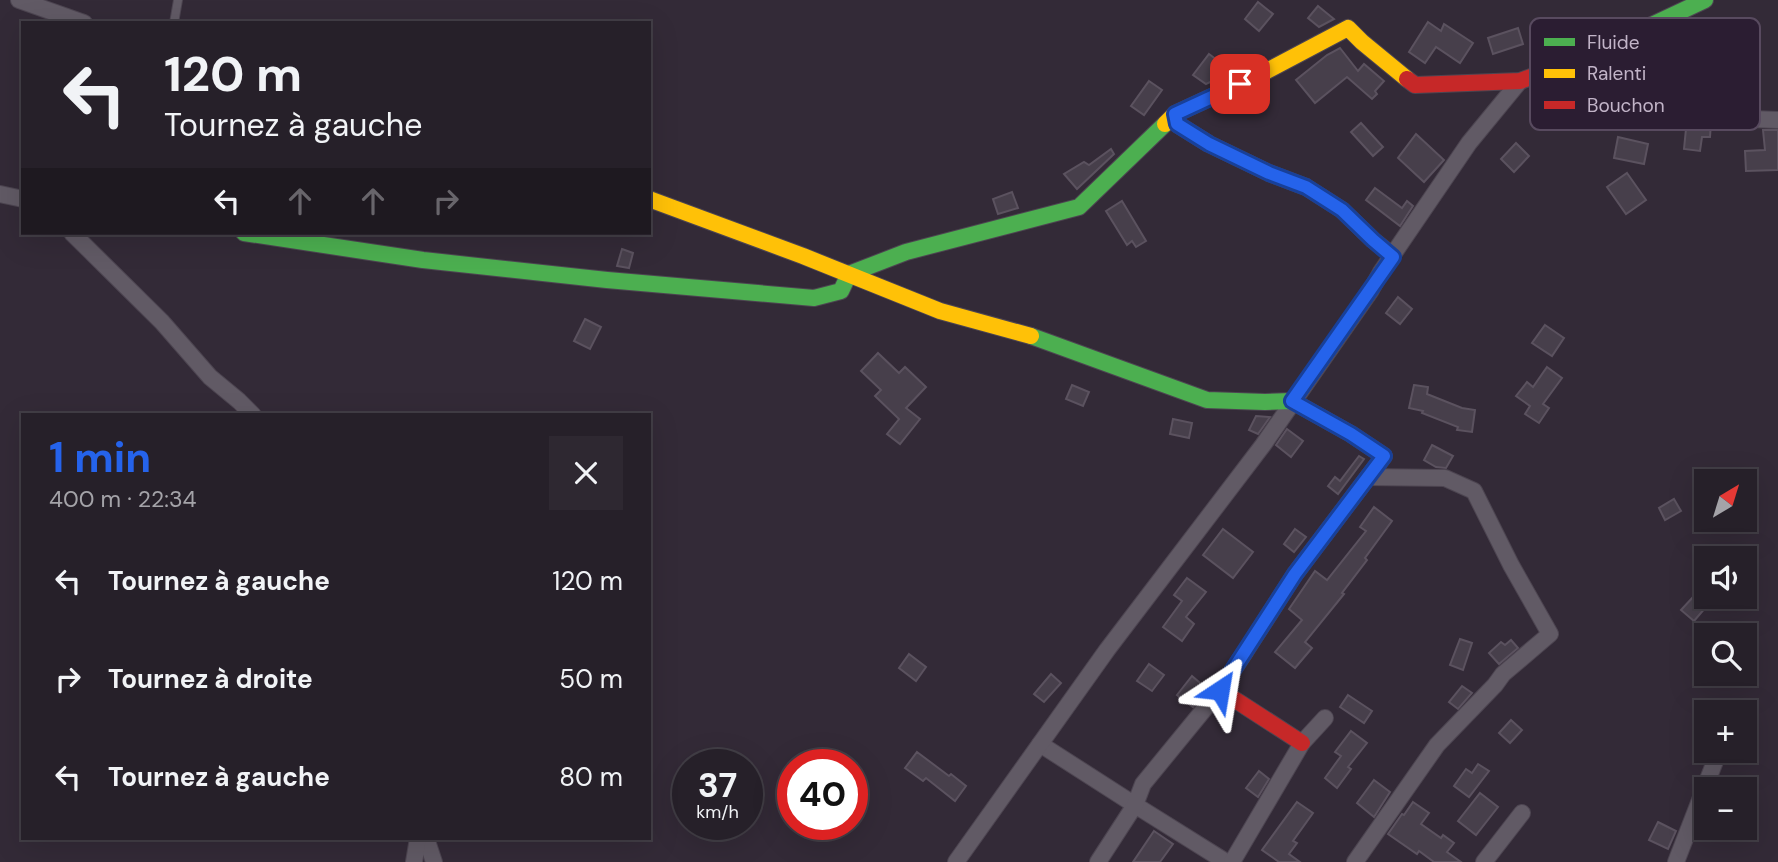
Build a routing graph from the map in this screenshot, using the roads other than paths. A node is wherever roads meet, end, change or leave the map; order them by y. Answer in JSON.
{"nodes":[{"id":1,"x":19,"y":0,"type":"edge"},
{"id":2,"x":178,"y":0,"type":"edge"},
{"id":3,"x":1705,"y":0,"type":"edge"},
{"id":4,"x":1666,"y":18,"type":"edge"},
{"id":5,"x":78,"y":21,"type":"edge"},
{"id":6,"x":174,"y":21,"type":"edge"},
{"id":7,"x":1530,"y":77,"type":"edge"},
{"id":8,"x":1520,"y":81,"type":"junction"},
{"id":9,"x":1175,"y":114,"type":"junction"},
{"id":10,"x":1760,"y":119,"type":"edge"},
{"id":11,"x":1778,"y":120,"type":"edge"},
{"id":12,"x":0,"y":194,"type":"edge"},
{"id":13,"x":21,"y":199,"type":"edge"},
{"id":14,"x":651,"y":200,"type":"edge"},
{"id":15,"x":74,"y":235,"type":"edge"},
{"id":16,"x":257,"y":235,"type":"edge"},
{"id":17,"x":1393,"y":257,"type":"junction"},
{"id":18,"x":849,"y":274,"type":"junction"},
{"id":19,"x":1292,"y":401,"type":"junction"},
{"id":20,"x":251,"y":413,"type":"edge"},
{"id":21,"x":1368,"y":477,"type":"junction"},
{"id":22,"x":1220,"y":690,"type":"junction"},
{"id":23,"x":1325,"y":718,"type":"dead end"},
{"id":24,"x":1302,"y":743,"type":"junction"},
{"id":25,"x":1041,"y":744,"type":"junction"},
{"id":26,"x":1714,"y":763,"type":"edge"},
{"id":27,"x":1135,"y":805,"type":"junction"},
{"id":28,"x":1522,"y":813,"type":"dead end"},
{"id":29,"x":418,"y":840,"type":"edge"},
{"id":30,"x":427,"y":840,"type":"edge"},
{"id":31,"x":414,"y":862,"type":"edge"},
{"id":32,"x":434,"y":862,"type":"edge"},
{"id":33,"x":956,"y":862,"type":"edge"},
{"id":34,"x":1098,"y":862,"type":"edge"},
{"id":35,"x":1226,"y":862,"type":"edge"},
{"id":36,"x":1232,"y":862,"type":"edge"},
{"id":37,"x":1355,"y":862,"type":"edge"},
{"id":38,"x":1484,"y":862,"type":"edge"},
{"id":39,"x":1676,"y":862,"type":"edge"}],
"edges":[{"from":1,"to":5,"type":"street"},
{"from":2,"to":6,"type":"lane"},
{"from":3,"to":4,"type":"street"},
{"from":7,"to":8,"type":"street"},
{"from":8,"to":9,"type":"street"},
{"from":8,"to":17,"type":"street"},
{"from":9,"to":17,"type":"street"},
{"from":9,"to":18,"type":"street"},
{"from":10,"to":11,"type":"street"},
{"from":12,"to":13,"type":"street"},
{"from":14,"to":18,"type":"street"},
{"from":15,"to":20,"type":"street"},
{"from":16,"to":18,"type":"street"},
{"from":17,"to":19,"type":"street"},
{"from":18,"to":19,"type":"street"},
{"from":19,"to":21,"type":"street"},
{"from":19,"to":25,"type":"street"},
{"from":21,"to":22,"type":"street"},
{"from":21,"to":37,"type":"street"},
{"from":22,"to":24,"type":"street"},
{"from":22,"to":27,"type":"street"},
{"from":23,"to":24,"type":"street"},
{"from":24,"to":36,"type":"street"},
{"from":25,"to":27,"type":"street"},
{"from":25,"to":33,"type":"street"},
{"from":26,"to":39,"type":"street"},
{"from":27,"to":34,"type":"street"},
{"from":27,"to":35,"type":"street"},
{"from":28,"to":38,"type":"street"},
{"from":29,"to":31,"type":"street"},
{"from":30,"to":32,"type":"street"}]}
